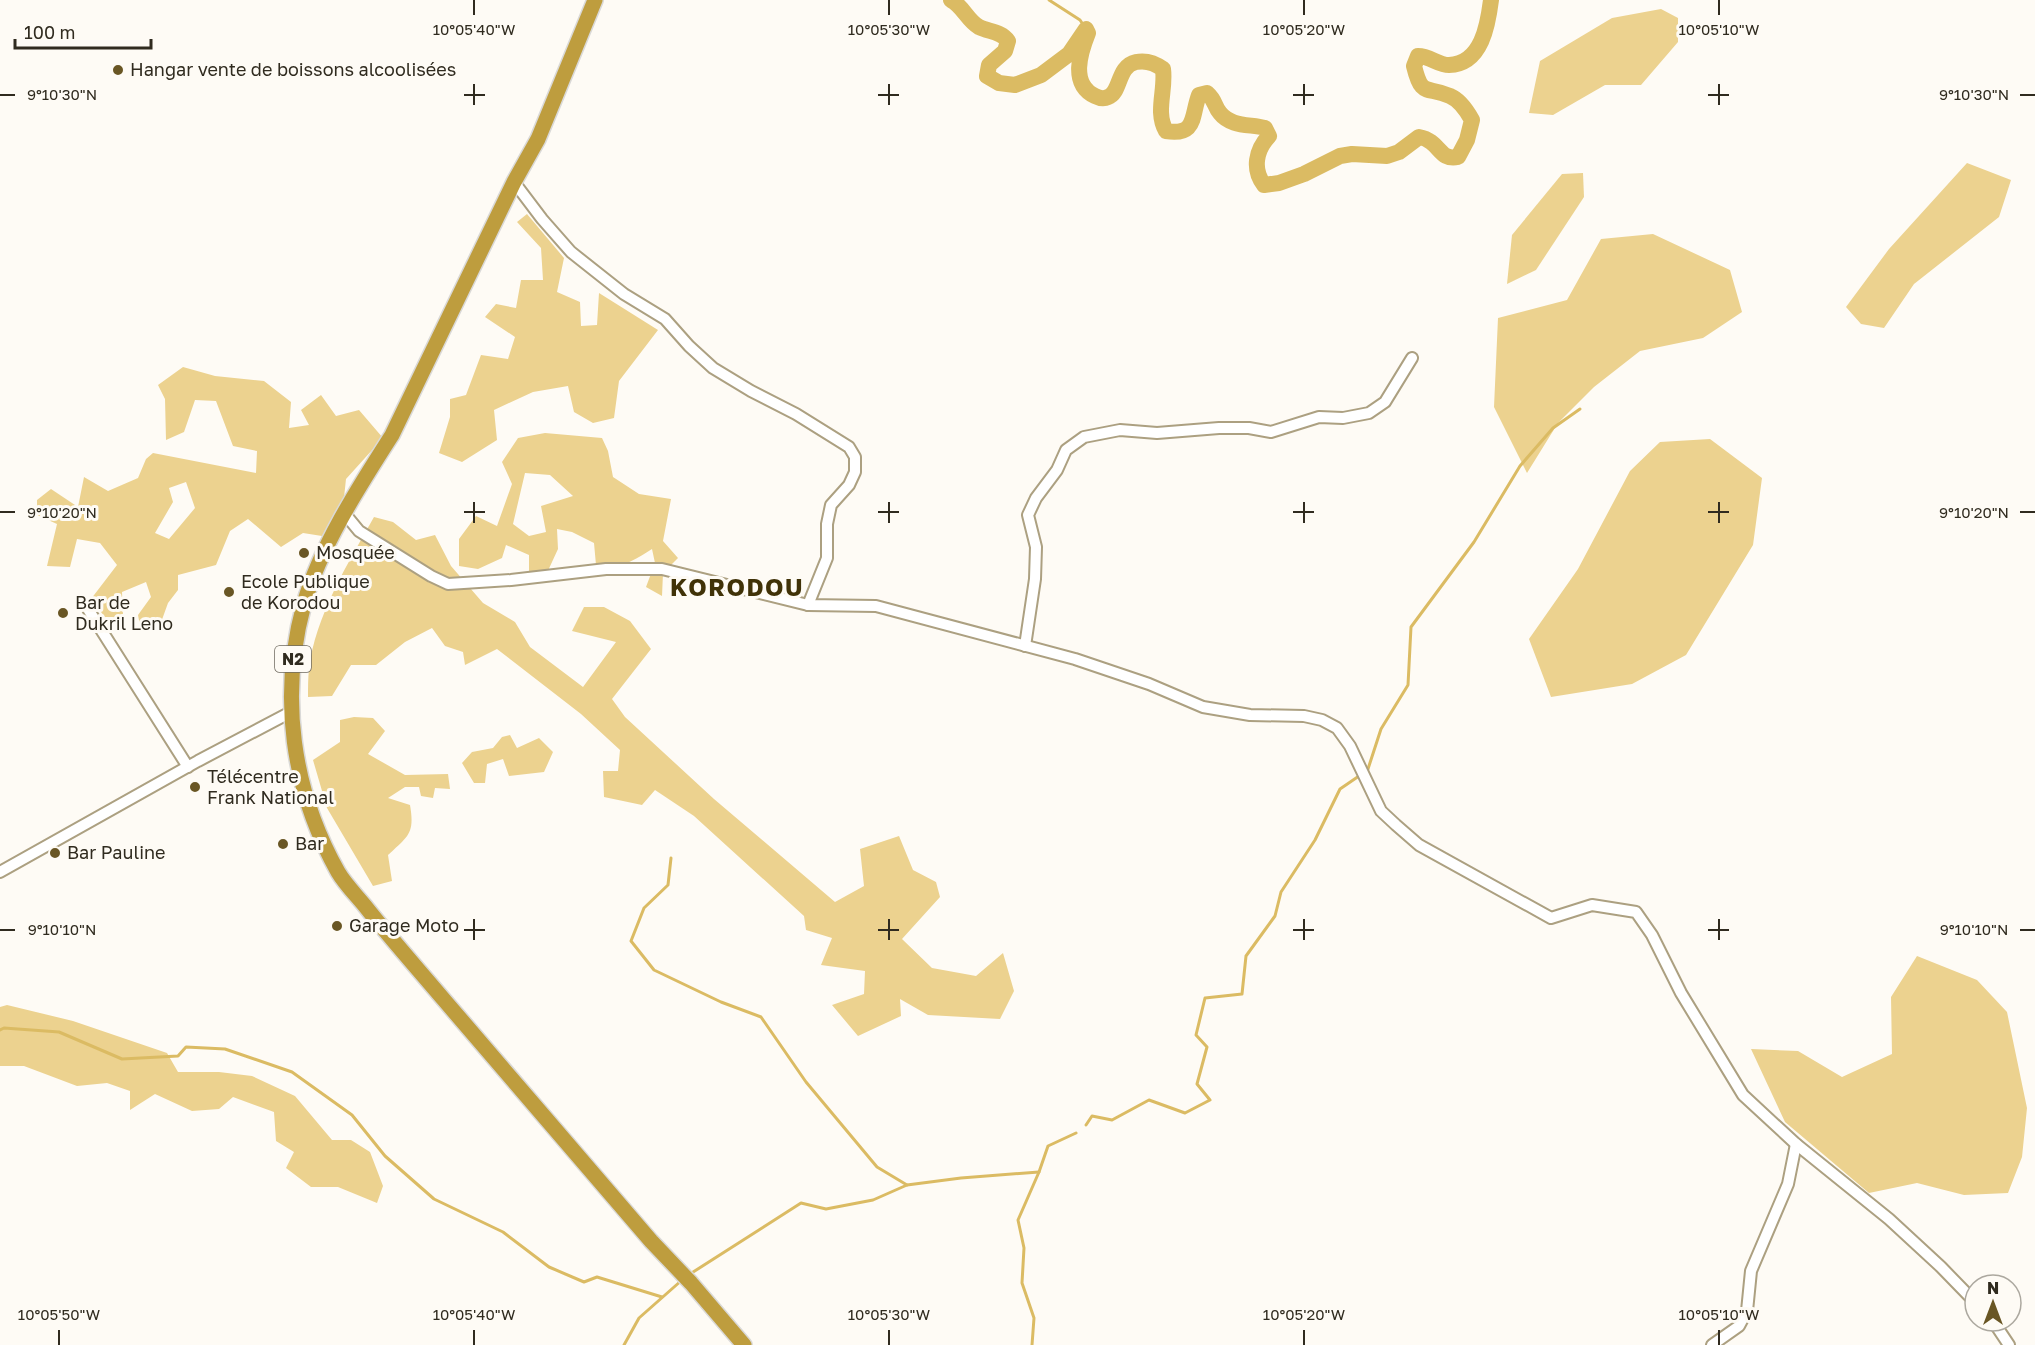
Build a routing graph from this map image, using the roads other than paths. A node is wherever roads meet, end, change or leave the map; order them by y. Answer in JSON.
{"nodes":[{"id":1,"x":595,"y":0,"type":"edge"},
{"id":2,"x":514,"y":182,"type":"junction"},
{"id":3,"x":1412,"y":358,"type":"dead end"},
{"id":4,"x":345,"y":514,"type":"junction"},
{"id":5,"x":808,"y":605,"type":"junction"},
{"id":6,"x":88,"y":609,"type":"dead end"},
{"id":7,"x":1025,"y":646,"type":"junction"},
{"id":8,"x":291,"y":712,"type":"junction"},
{"id":9,"x":188,"y":767,"type":"junction"},
{"id":10,"x":0,"y":872,"type":"edge"},
{"id":11,"x":1796,"y":1144,"type":"junction"},
{"id":12,"x":1963,"y":1289,"type":"edge"},
{"id":13,"x":744,"y":1345,"type":"edge"},
{"id":14,"x":1712,"y":1345,"type":"edge"}],
"edges":[{"from":1,"to":2,"type":"highway","number":"N2"},
{"from":2,"to":4,"type":"highway","number":"N2"},
{"from":2,"to":5,"type":"street"},
{"from":3,"to":7,"type":"street"},
{"from":4,"to":5,"type":"street"},
{"from":4,"to":8,"type":"highway","number":"N2"},
{"from":5,"to":7,"type":"street"},
{"from":6,"to":9,"type":"street"},
{"from":7,"to":11,"type":"street"},
{"from":8,"to":9,"type":"street"},
{"from":8,"to":13,"type":"highway","number":"N2"},
{"from":9,"to":10,"type":"street"},
{"from":11,"to":12,"type":"street"},
{"from":11,"to":14,"type":"street"}]}
